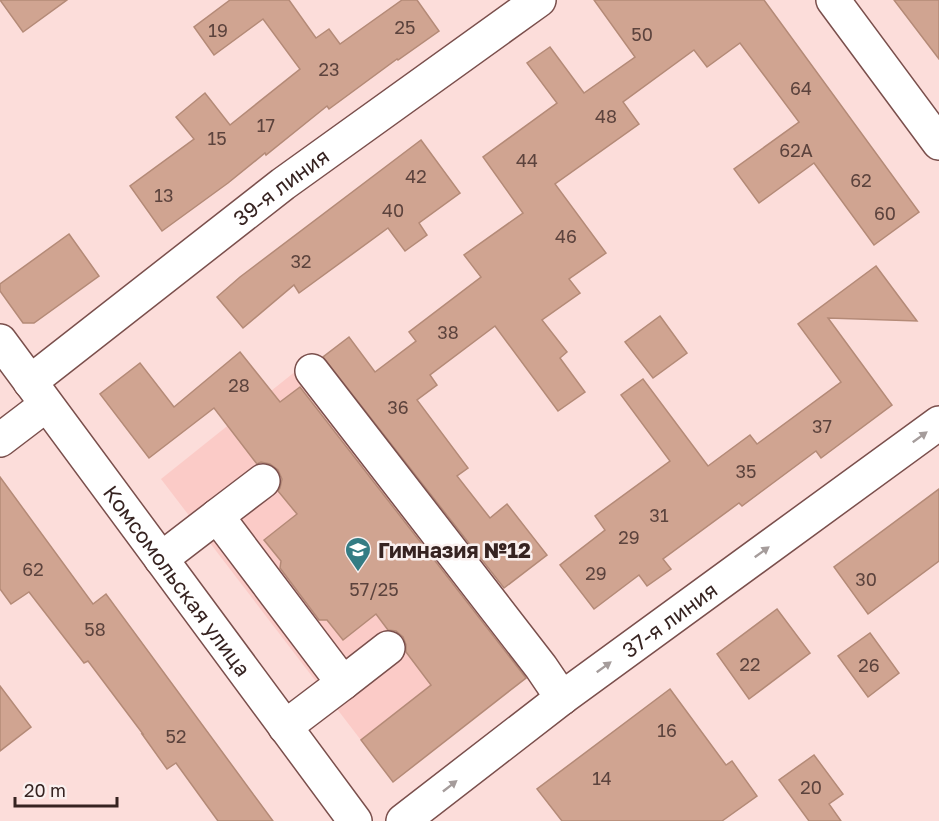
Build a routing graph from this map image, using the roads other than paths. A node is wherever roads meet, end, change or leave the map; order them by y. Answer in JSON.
{"nodes":[{"id":1,"x":539,"y":0,"type":"edge"},
{"id":2,"x":833,"y":0,"type":"edge"},
{"id":3,"x":939,"y":143,"type":"edge"},
{"id":4,"x":0,"y":341,"type":"edge"},
{"id":5,"x":312,"y":371,"type":"dead end"},
{"id":6,"x":38,"y":394,"type":"junction"},
{"id":7,"x":939,"y":423,"type":"edge"},
{"id":8,"x":0,"y":440,"type":"edge"},
{"id":9,"x":263,"y":481,"type":"dead end"},
{"id":10,"x":217,"y":516,"type":"junction"},
{"id":11,"x":161,"y":559,"type":"junction"},
{"id":12,"x":388,"y":648,"type":"dead end"},
{"id":13,"x":343,"y":683,"type":"junction"},
{"id":14,"x":562,"y":698,"type":"junction"},
{"id":15,"x":285,"y":727,"type":"junction"},
{"id":16,"x":355,"y":821,"type":"edge"},
{"id":17,"x":403,"y":821,"type":"edge"}],
"edges":[{"from":1,"to":6,"type":"street","name":"39-я линия"},
{"from":2,"to":3,"type":"street"},
{"from":4,"to":6,"type":"street","name":"Комсомольская улица"},
{"from":5,"to":14,"type":"street"},
{"from":6,"to":8,"type":"street","name":"39-я линия"},
{"from":6,"to":11,"type":"street","name":"Комсомольская улица"},
{"from":14,"to":7,"type":"street","name":"37-я линия","one_way":true},
{"from":9,"to":10,"type":"street"},
{"from":10,"to":11,"type":"street"},
{"from":10,"to":13,"type":"street"},
{"from":11,"to":15,"type":"street","name":"Комсомольская улица"},
{"from":12,"to":13,"type":"street"},
{"from":13,"to":15,"type":"street"},
{"from":17,"to":14,"type":"street","name":"37-я линия","one_way":true},
{"from":15,"to":16,"type":"street","name":"Комсомольская улица"}]}
